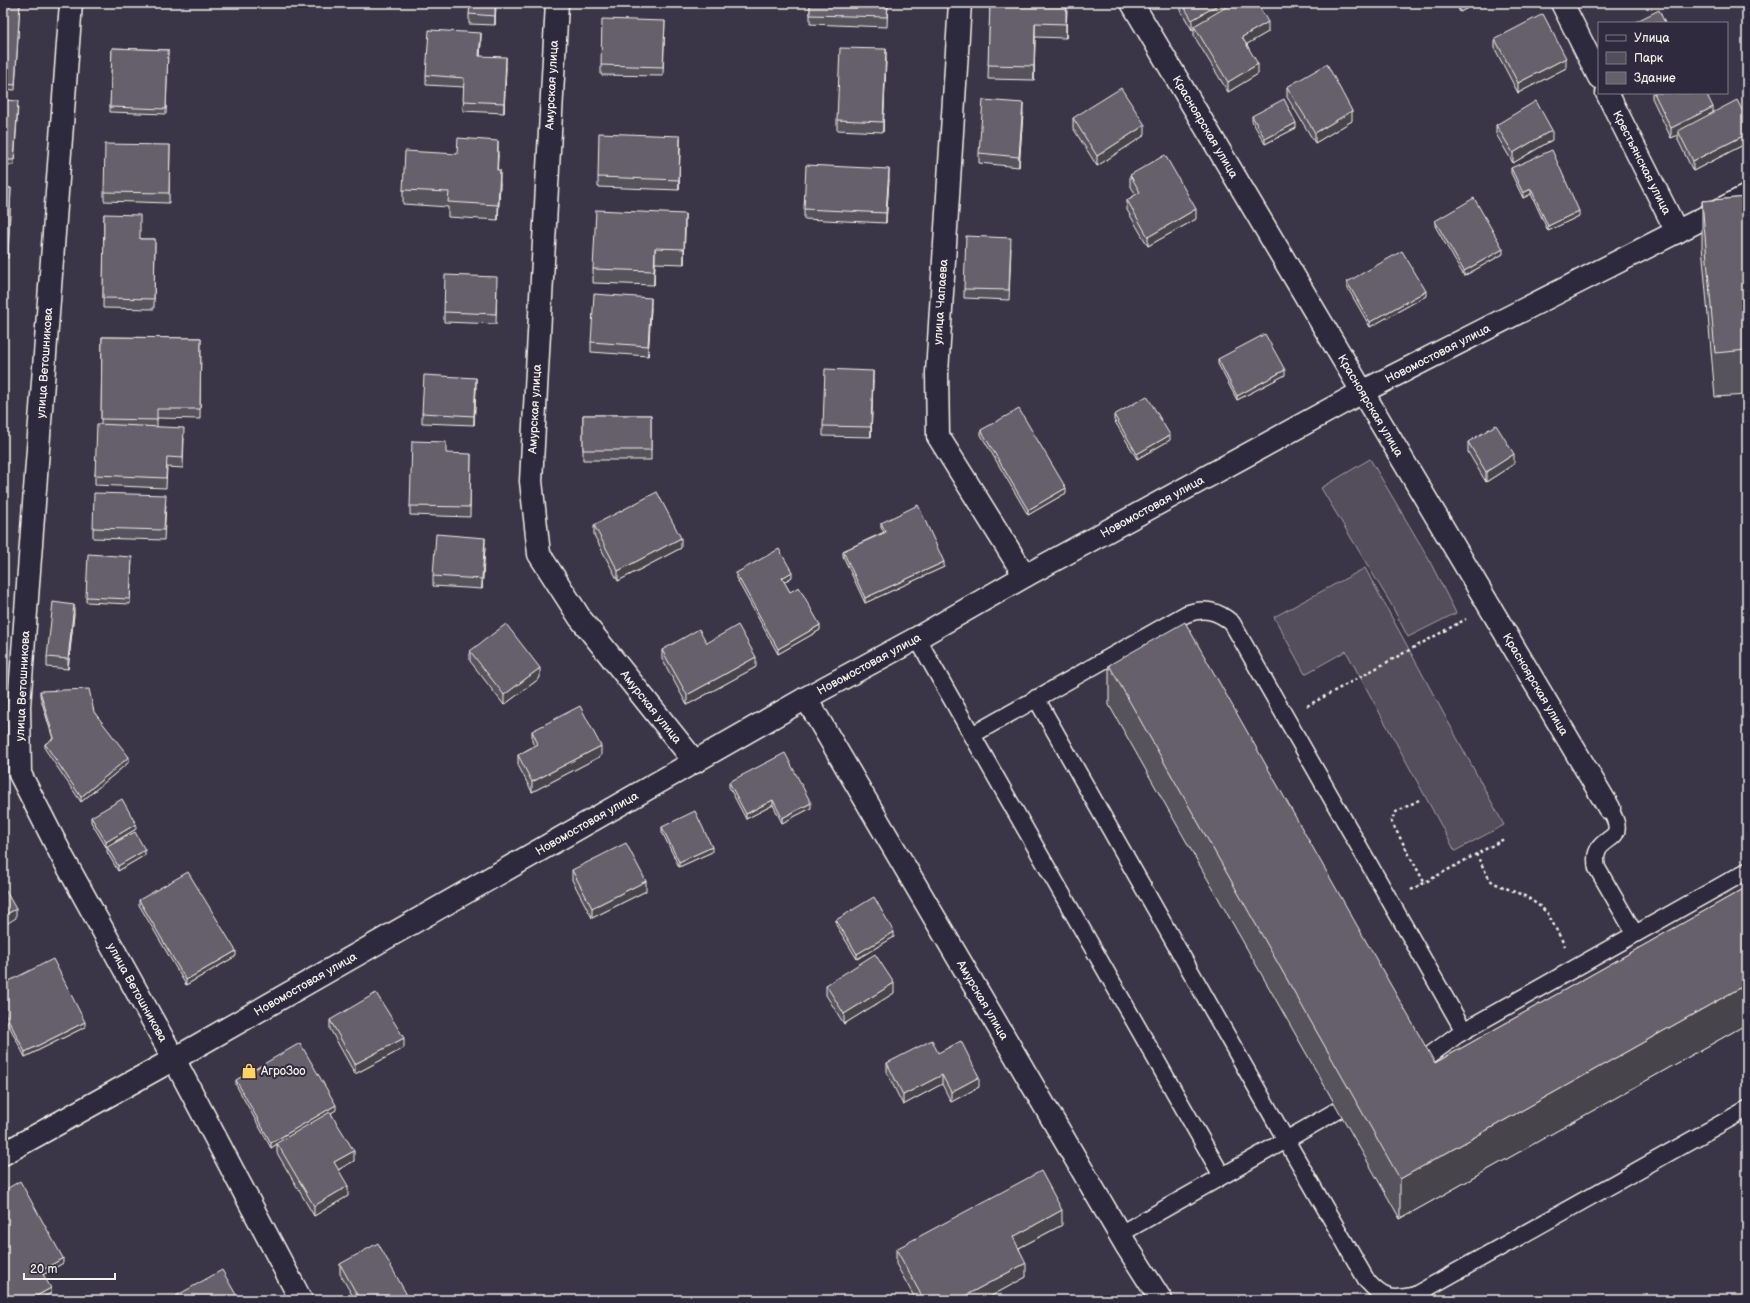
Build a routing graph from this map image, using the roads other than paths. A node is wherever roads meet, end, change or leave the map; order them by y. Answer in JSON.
{"nodes":[{"id":1,"x":71,"y":3,"type":"edge"},
{"id":2,"x":556,"y":3,"type":"edge"},
{"id":3,"x":960,"y":3,"type":"edge"},
{"id":4,"x":1132,"y":3,"type":"edge"},
{"id":5,"x":1562,"y":3,"type":"edge"},
{"id":6,"x":1598,"y":75,"type":"edge"},
{"id":7,"x":1608,"y":94,"type":"edge"},
{"id":8,"x":1747,"y":196,"type":"edge"},
{"id":9,"x":1677,"y":232,"type":"junction"},
{"id":10,"x":1362,"y":392,"type":"junction"},
{"id":11,"x":1025,"y":576,"type":"junction"},
{"id":12,"x":917,"y":638,"type":"junction"},
{"id":13,"x":806,"y":698,"type":"junction"},
{"id":14,"x":1036,"y":698,"type":"junction"},
{"id":15,"x":972,"y":735,"type":"junction"},
{"id":16,"x":695,"y":762,"type":"junction"},
{"id":17,"x":1609,"y":808,"type":"joint"},
{"id":18,"x":1747,"y":871,"type":"edge"},
{"id":19,"x":1635,"y":934,"type":"junction"},
{"id":20,"x":1464,"y":1031,"type":"junction"},
{"id":21,"x":174,"y":1060,"type":"junction"},
{"id":22,"x":1414,"y":1067,"type":"edge"},
{"id":23,"x":1747,"y":1109,"type":"edge"},
{"id":24,"x":1338,"y":1110,"type":"edge"},
{"id":25,"x":1286,"y":1140,"type":"junction"},
{"id":26,"x":4,"y":1150,"type":"edge"},
{"id":27,"x":1222,"y":1176,"type":"junction"},
{"id":28,"x":1120,"y":1234,"type":"junction"},
{"id":29,"x":301,"y":1300,"type":"edge"},
{"id":30,"x":1161,"y":1300,"type":"edge"}],
"edges":[{"from":1,"to":21,"type":"street","name":"улица Ветошникова"},
{"from":2,"to":16,"type":"street","name":"Амурская улица"},
{"from":3,"to":11,"type":"street","name":"улица Чапаева"},
{"from":4,"to":10,"type":"street","name":"Красноярская улица"},
{"from":5,"to":6,"type":"street"},
{"from":7,"to":9,"type":"street","name":"Крестьянская улица"},
{"from":8,"to":9,"type":"street","name":"Новомостовая улица"},
{"from":9,"to":10,"type":"street","name":"Новомостовая улица"},
{"from":10,"to":11,"type":"street","name":"Новомостовая улица"},
{"from":10,"to":17,"type":"street","name":"Красноярская улица"},
{"from":11,"to":12,"type":"street","name":"Новомостовая улица"},
{"from":12,"to":13,"type":"street","name":"Новомостовая улица"},
{"from":12,"to":15,"type":"lane"},
{"from":13,"to":16,"type":"street","name":"Новомостовая улица"},
{"from":13,"to":28,"type":"street","name":"Амурская улица"},
{"from":14,"to":15,"type":"lane"},
{"from":14,"to":20,"type":"lane"},
{"from":14,"to":25,"type":"lane"},
{"from":15,"to":27,"type":"lane"},
{"from":16,"to":21,"type":"street","name":"Новомостовая улица"},
{"from":17,"to":19,"type":"lane"},
{"from":18,"to":19,"type":"lane"},
{"from":19,"to":20,"type":"lane"},
{"from":20,"to":22,"type":"lane"},
{"from":21,"to":26,"type":"street","name":"Новомостовая улица"},
{"from":21,"to":29,"type":"street","name":"улица Ветошникова"},
{"from":23,"to":25,"type":"lane"},
{"from":24,"to":25,"type":"lane"},
{"from":25,"to":27,"type":"lane"},
{"from":27,"to":28,"type":"lane"},
{"from":28,"to":30,"type":"street","name":"Амурская улица"}]}
